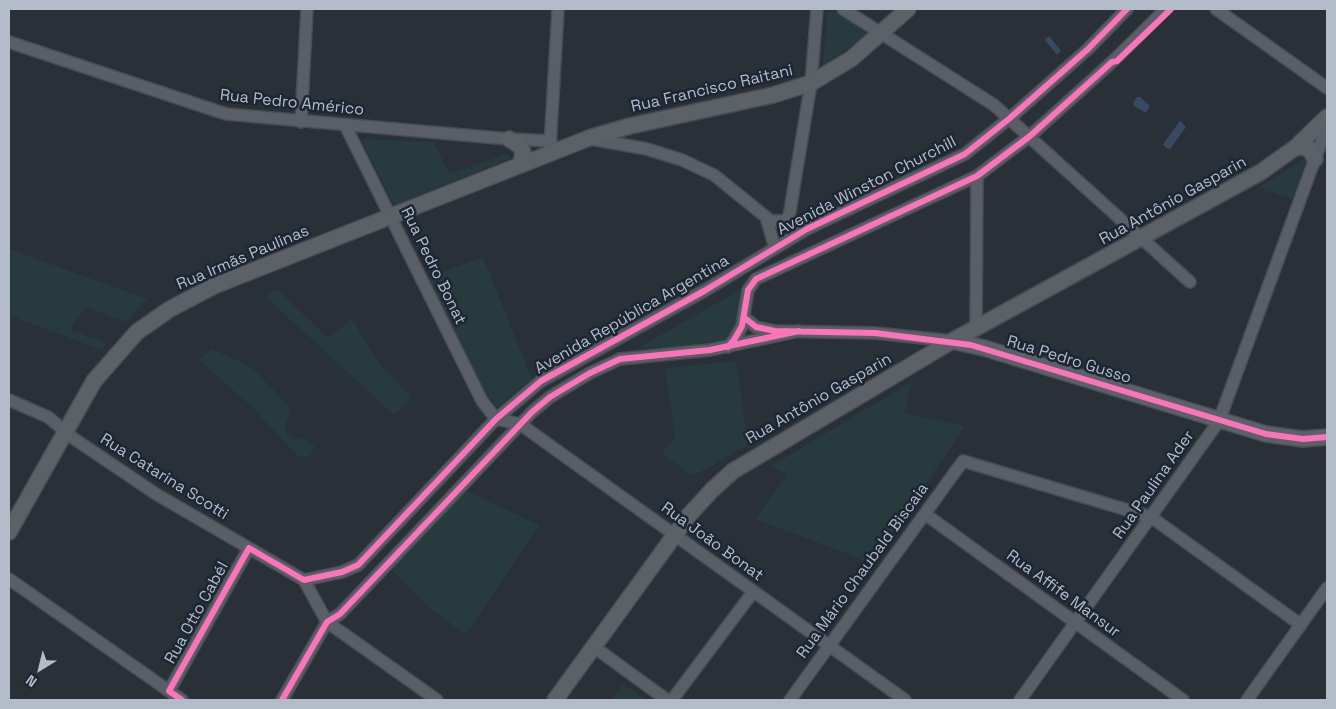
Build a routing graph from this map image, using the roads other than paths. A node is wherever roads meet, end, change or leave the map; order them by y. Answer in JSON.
{"nodes":[{"id":1,"x":306,"y":9,"type":"edge"},
{"id":2,"x":558,"y":9,"type":"edge"},
{"id":3,"x":817,"y":9,"type":"edge"},
{"id":4,"x":843,"y":9,"type":"edge"},
{"id":5,"x":908,"y":9,"type":"edge"},
{"id":6,"x":1127,"y":9,"type":"edge"},
{"id":7,"x":1166,"y":9,"type":"edge"},
{"id":8,"x":1216,"y":9,"type":"edge"},
{"id":9,"x":880,"y":34,"type":"junction"},
{"id":10,"x":9,"y":42,"type":"edge"},
{"id":11,"x":811,"y":83,"type":"junction"},
{"id":12,"x":1327,"y":88,"type":"edge"},
{"id":13,"x":1327,"y":117,"type":"edge"},
{"id":14,"x":1010,"y":118,"type":"junction"},
{"id":15,"x":301,"y":122,"type":"junction"},
{"id":16,"x":345,"y":126,"type":"junction"},
{"id":17,"x":1327,"y":126,"type":"edge"},
{"id":18,"x":1030,"y":136,"type":"junction"},
{"id":19,"x":589,"y":138,"type":"junction"},
{"id":20,"x":509,"y":140,"type":"junction"},
{"id":21,"x":551,"y":141,"type":"junction"},
{"id":22,"x":1296,"y":147,"type":"junction"},
{"id":23,"x":544,"y":156,"type":"junction"},
{"id":24,"x":1315,"y":159,"type":"junction"},
{"id":25,"x":521,"y":165,"type":"junction"},
{"id":26,"x":977,"y":176,"type":"junction"},
{"id":27,"x":956,"y":186,"type":"junction"},
{"id":28,"x":975,"y":200,"type":"junction"},
{"id":29,"x":390,"y":216,"type":"junction"},
{"id":30,"x":766,"y":217,"type":"junction"},
{"id":31,"x":789,"y":218,"type":"junction"},
{"id":32,"x":807,"y":229,"type":"junction"},
{"id":33,"x":1142,"y":238,"type":"junction"},
{"id":34,"x":775,"y":248,"type":"junction"},
{"id":35,"x":1190,"y":282,"type":"dead end"},
{"id":36,"x":745,"y":318,"type":"junction"},
{"id":37,"x":976,"y":329,"type":"junction"},
{"id":38,"x":799,"y":331,"type":"junction"},
{"id":39,"x":952,"y":341,"type":"junction"},
{"id":40,"x":728,"y":347,"type":"junction"},
{"id":41,"x":614,"y":361,"type":"joint"},
{"id":42,"x":9,"y":400,"type":"edge"},
{"id":43,"x":496,"y":419,"type":"junction"},
{"id":44,"x":1219,"y":421,"type":"junction"},
{"id":45,"x":520,"y":424,"type":"junction"},
{"id":46,"x":65,"y":430,"type":"junction"},
{"id":47,"x":1327,"y":437,"type":"edge"},
{"id":48,"x":925,"y":514,"type":"junction"},
{"id":49,"x":1151,"y":517,"type":"junction"},
{"id":50,"x":9,"y":532,"type":"edge"},
{"id":51,"x":674,"y":535,"type":"junction"},
{"id":52,"x":249,"y":548,"type":"junction"},
{"id":53,"x":9,"y":579,"type":"edge"},
{"id":54,"x":304,"y":580,"type":"junction"},
{"id":55,"x":1327,"y":588,"type":"edge"},
{"id":56,"x":753,"y":592,"type":"junction"},
{"id":57,"x":327,"y":622,"type":"junction"},
{"id":58,"x":1076,"y":623,"type":"junction"},
{"id":59,"x":1301,"y":625,"type":"junction"},
{"id":60,"x":830,"y":646,"type":"junction"},
{"id":61,"x":594,"y":647,"type":"junction"},
{"id":62,"x":169,"y":691,"type":"junction"},
{"id":63,"x":182,"y":700,"type":"edge"},
{"id":64,"x":282,"y":700,"type":"edge"},
{"id":65,"x":437,"y":700,"type":"edge"},
{"id":66,"x":555,"y":700,"type":"edge"},
{"id":67,"x":667,"y":700,"type":"edge"},
{"id":68,"x":672,"y":700,"type":"edge"},
{"id":69,"x":790,"y":700,"type":"edge"},
{"id":70,"x":905,"y":700,"type":"edge"},
{"id":71,"x":1020,"y":700,"type":"edge"},
{"id":72,"x":1183,"y":700,"type":"edge"},
{"id":73,"x":1247,"y":700,"type":"edge"}],
"edges":[{"from":1,"to":15,"type":"street"},
{"from":2,"to":21,"type":"street"},
{"from":3,"to":11,"type":"street"},
{"from":4,"to":9,"type":"street"},
{"from":5,"to":9,"type":"main road","name":"Rua Francisco Raitani"},
{"from":6,"to":14,"type":"street","name":"Avenida Winston Churchill"},
{"from":7,"to":18,"type":"street","name":"Avenida Winston Churchill"},
{"from":8,"to":12,"type":"street"},
{"from":9,"to":11,"type":"main road","name":"Rua Francisco Raitani"},
{"from":9,"to":14,"type":"street"},
{"from":10,"to":15,"type":"street","name":"Rua Pedro Américo"},
{"from":11,"to":19,"type":"main road","name":"Rua Francisco Raitani"},
{"from":11,"to":31,"type":"street"},
{"from":13,"to":22,"type":"main road","name":"Rua Antônio Gasparin"},
{"from":14,"to":18,"type":"street"},
{"from":14,"to":32,"type":"street","name":"Avenida Winston Churchill"},
{"from":15,"to":16,"type":"street","name":"Rua Pedro Américo"},
{"from":16,"to":20,"type":"street","name":"Rua Pedro Américo"},
{"from":16,"to":29,"type":"street","name":"Rua Pedro Bonat"},
{"from":17,"to":24,"type":"street","name":"Rua Paulina Ader"},
{"from":18,"to":26,"type":"street","name":"Avenida Winston Churchill"},
{"from":18,"to":33,"type":"street"},
{"from":19,"to":23,"type":"main road","name":"Rua Irmãs Paulinas"},
{"from":19,"to":30,"type":"street"},
{"from":20,"to":21,"type":"street","name":"Rua Pedro Américo"},
{"from":20,"to":25,"type":"main road"},
{"from":21,"to":23,"type":"street"},
{"from":22,"to":24,"type":"main road"},
{"from":22,"to":33,"type":"main road","name":"Rua Antônio Gasparin"},
{"from":23,"to":25,"type":"main road","name":"Rua Irmãs Paulinas"},
{"from":24,"to":44,"type":"street","name":"Rua Paulina Ader"},
{"from":25,"to":29,"type":"main road","name":"Rua Irmãs Paulinas"},
{"from":26,"to":27,"type":"street","name":"Avenida Winston Churchill"},
{"from":26,"to":28,"type":"street"},
{"from":27,"to":28,"type":"street"},
{"from":27,"to":36,"type":"street","name":"Avenida Winston Churchill"},
{"from":28,"to":37,"type":"street"},
{"from":29,"to":43,"type":"street","name":"Rua Pedro Bonat"},
{"from":29,"to":46,"type":"main road","name":"Rua Irmãs Paulinas"},
{"from":30,"to":31,"type":"street"},
{"from":30,"to":34,"type":"street"},
{"from":31,"to":32,"type":"street"},
{"from":32,"to":34,"type":"street","name":"Avenida Winston Churchill"},
{"from":33,"to":35,"type":"street"},
{"from":33,"to":37,"type":"main road","name":"Rua Antônio Gasparin"},
{"from":34,"to":43,"type":"street","name":"Avenida República Argentina"},
{"from":36,"to":38,"type":"street","name":"Rua Pedro Gusso"},
{"from":36,"to":40,"type":"street","name":"Avenida Winston Churchill"},
{"from":37,"to":39,"type":"main road","name":"Rua Antônio Gasparin"},
{"from":38,"to":39,"type":"street","name":"Rua Pedro Gusso"},
{"from":38,"to":40,"type":"street","name":"Rua Pedro Gusso"},
{"from":39,"to":44,"type":"main road","name":"Rua Pedro Gusso"},
{"from":39,"to":51,"type":"main road","name":"Rua Antônio Gasparin"},
{"from":40,"to":41,"type":"street","name":"Rua Pedro Gusso"},
{"from":41,"to":45,"type":"street","name":"Avenida República Argentina"},
{"from":42,"to":46,"type":"street","name":"Rua Catarina Scotti"},
{"from":43,"to":45,"type":"street","name":"Rua João Bonat"},
{"from":43,"to":54,"type":"street","name":"Avenida República Argentina"},
{"from":44,"to":47,"type":"main road","name":"Rua Pedro Gusso"},
{"from":44,"to":49,"type":"street","name":"Rua Paulina Ader"},
{"from":45,"to":51,"type":"street","name":"Rua João Bonat"},
{"from":45,"to":57,"type":"street","name":"Avenida República Argentina"},
{"from":46,"to":50,"type":"main road","name":"Rua Irmãs Paulinas"},
{"from":46,"to":52,"type":"street","name":"Rua Catarina Scotti"},
{"from":48,"to":49,"type":"street","name":"Rua Mário Chaubald Biscaia"},
{"from":48,"to":58,"type":"street","name":"Rua Affife Mansur"},
{"from":48,"to":60,"type":"street","name":"Rua Mário Chaubald Biscaia"},
{"from":49,"to":58,"type":"street","name":"Rua Paulina Ader"},
{"from":49,"to":59,"type":"street"},
{"from":51,"to":56,"type":"street","name":"Rua João Bonat"},
{"from":51,"to":61,"type":"main road","name":"Rua Antônio Gasparin"},
{"from":52,"to":54,"type":"street","name":"Rua Catarina Scotti"},
{"from":52,"to":62,"type":"street","name":"Rua Otto Cabél"},
{"from":53,"to":62,"type":"street"},
{"from":54,"to":57,"type":"street"},
{"from":55,"to":59,"type":"street"},
{"from":56,"to":60,"type":"street","name":"Rua João Bonat"},
{"from":56,"to":68,"type":"street"},
{"from":57,"to":64,"type":"street","name":"Avenida República Argentina"},
{"from":57,"to":65,"type":"street"},
{"from":58,"to":71,"type":"street","name":"Rua Paulina Ader"},
{"from":58,"to":72,"type":"street","name":"Rua Affife Mansur"},
{"from":59,"to":73,"type":"street"},
{"from":60,"to":69,"type":"street","name":"Rua Mário Chaubald Biscaia"},
{"from":60,"to":70,"type":"street","name":"Rua João Bonat"},
{"from":61,"to":66,"type":"main road","name":"Rua Antônio Gasparin"},
{"from":61,"to":67,"type":"street"},
{"from":62,"to":63,"type":"street"}]}
